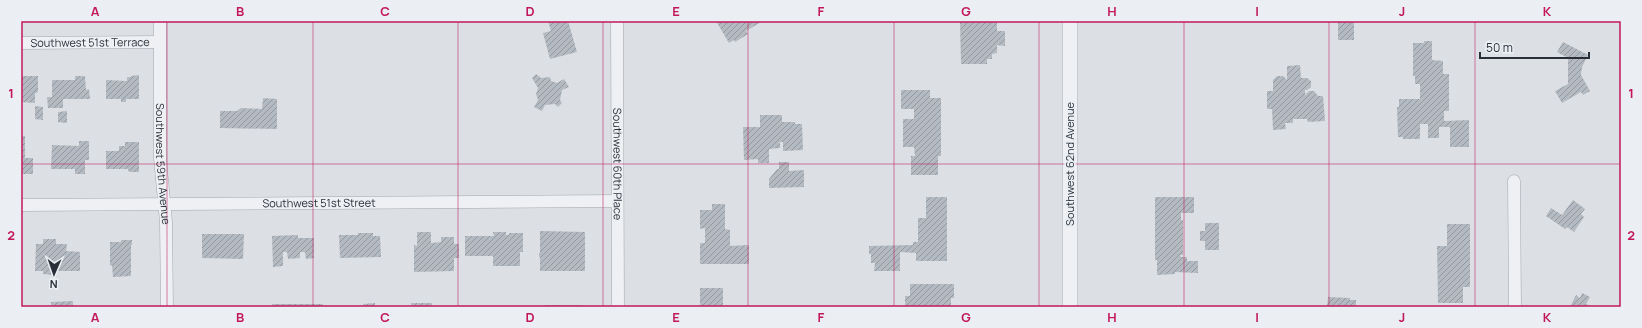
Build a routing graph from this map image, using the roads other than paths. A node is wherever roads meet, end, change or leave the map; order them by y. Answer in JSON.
{"nodes":[{"id":1,"x":160,"y":21,"type":"edge"},
{"id":2,"x":617,"y":21,"type":"edge"},
{"id":3,"x":1070,"y":21,"type":"edge"},
{"id":4,"x":159,"y":42,"type":"junction"},
{"id":5,"x":21,"y":43,"type":"edge"},
{"id":6,"x":1514,"y":181,"type":"dead end"},
{"id":7,"x":617,"y":201,"type":"junction"},
{"id":8,"x":164,"y":205,"type":"junction"},
{"id":9,"x":21,"y":206,"type":"edge"},
{"id":10,"x":167,"y":307,"type":"edge"},
{"id":11,"x":618,"y":307,"type":"edge"},
{"id":12,"x":1070,"y":307,"type":"edge"},
{"id":13,"x":1515,"y":307,"type":"edge"}],
"edges":[{"from":1,"to":4,"type":"street","name":"Southwest 59th Avenue"},
{"from":2,"to":7,"type":"street","name":"Southwest 60th Place"},
{"from":3,"to":12,"type":"street","name":"Southwest 62nd Avenue"},
{"from":4,"to":5,"type":"street","name":"Southwest 51st Terrace"},
{"from":4,"to":8,"type":"street","name":"Southwest 59th Avenue"},
{"from":6,"to":13,"type":"street"},
{"from":7,"to":8,"type":"street","name":"Southwest 51st Street"},
{"from":7,"to":11,"type":"street","name":"Southwest 60th Place"},
{"from":8,"to":9,"type":"street","name":"Southwest 51st Street"},
{"from":8,"to":10,"type":"street","name":"Southwest 59th Avenue"}]}
